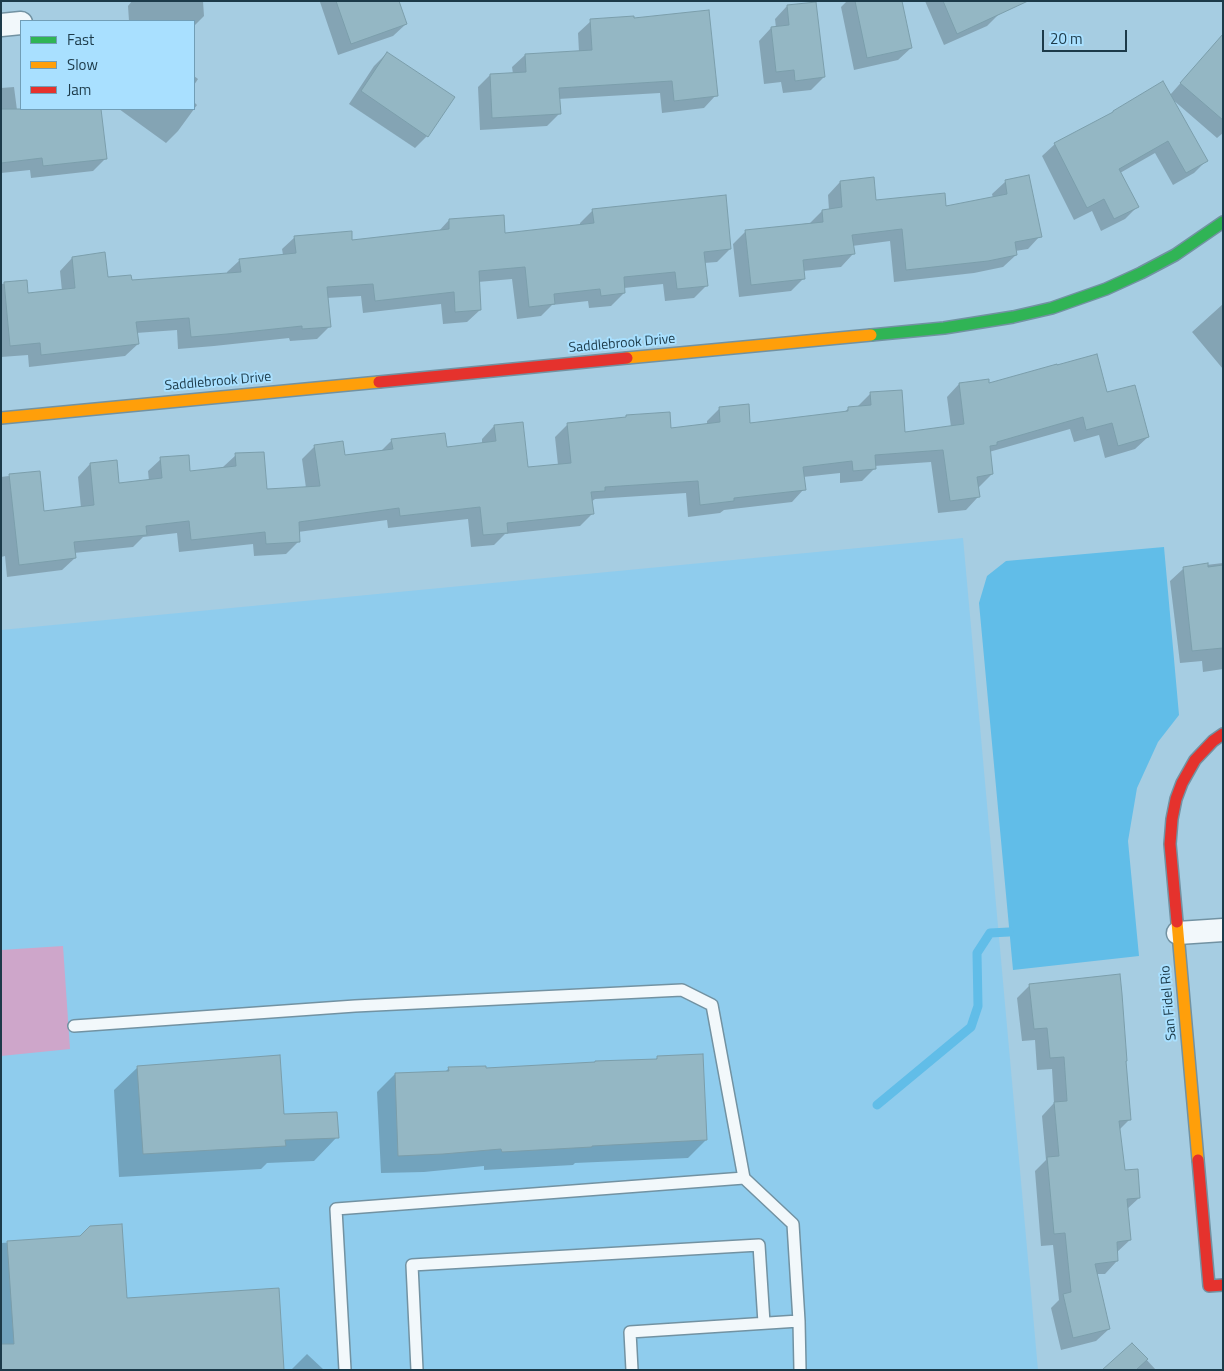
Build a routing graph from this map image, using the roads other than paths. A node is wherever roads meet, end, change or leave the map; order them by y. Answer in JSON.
{"nodes":[{"id":1,"x":20,"y":23,"type":"edge"},
{"id":2,"x":1,"y":24,"type":"edge"},
{"id":3,"x":1223,"y":222,"type":"edge"},
{"id":4,"x":1,"y":418,"type":"edge"},
{"id":5,"x":1223,"y":734,"type":"edge"},
{"id":6,"x":1223,"y":930,"type":"edge"},
{"id":7,"x":1178,"y":933,"type":"junction"},
{"id":8,"x":74,"y":1026,"type":"dead end"},
{"id":9,"x":744,"y":1178,"type":"junction"},
{"id":10,"x":1223,"y":1285,"type":"edge"},
{"id":11,"x":799,"y":1321,"type":"junction"},
{"id":12,"x":764,"y":1323,"type":"junction"},
{"id":13,"x":345,"y":1370,"type":"edge"},
{"id":14,"x":417,"y":1370,"type":"edge"},
{"id":15,"x":632,"y":1370,"type":"edge"},
{"id":16,"x":800,"y":1370,"type":"edge"}],
"edges":[{"from":1,"to":2,"type":"street"},
{"from":3,"to":4,"type":"street","name":"Saddlebrook Drive"},
{"from":5,"to":7,"type":"street","name":"San Fidel Rio"},
{"from":6,"to":7,"type":"street"},
{"from":7,"to":10,"type":"street","name":"San Fidel Rio"},
{"from":8,"to":9,"type":"lane"},
{"from":9,"to":11,"type":"lane"},
{"from":9,"to":13,"type":"lane"},
{"from":11,"to":12,"type":"lane"},
{"from":11,"to":16,"type":"lane"},
{"from":12,"to":14,"type":"lane"},
{"from":12,"to":15,"type":"lane"}]}
